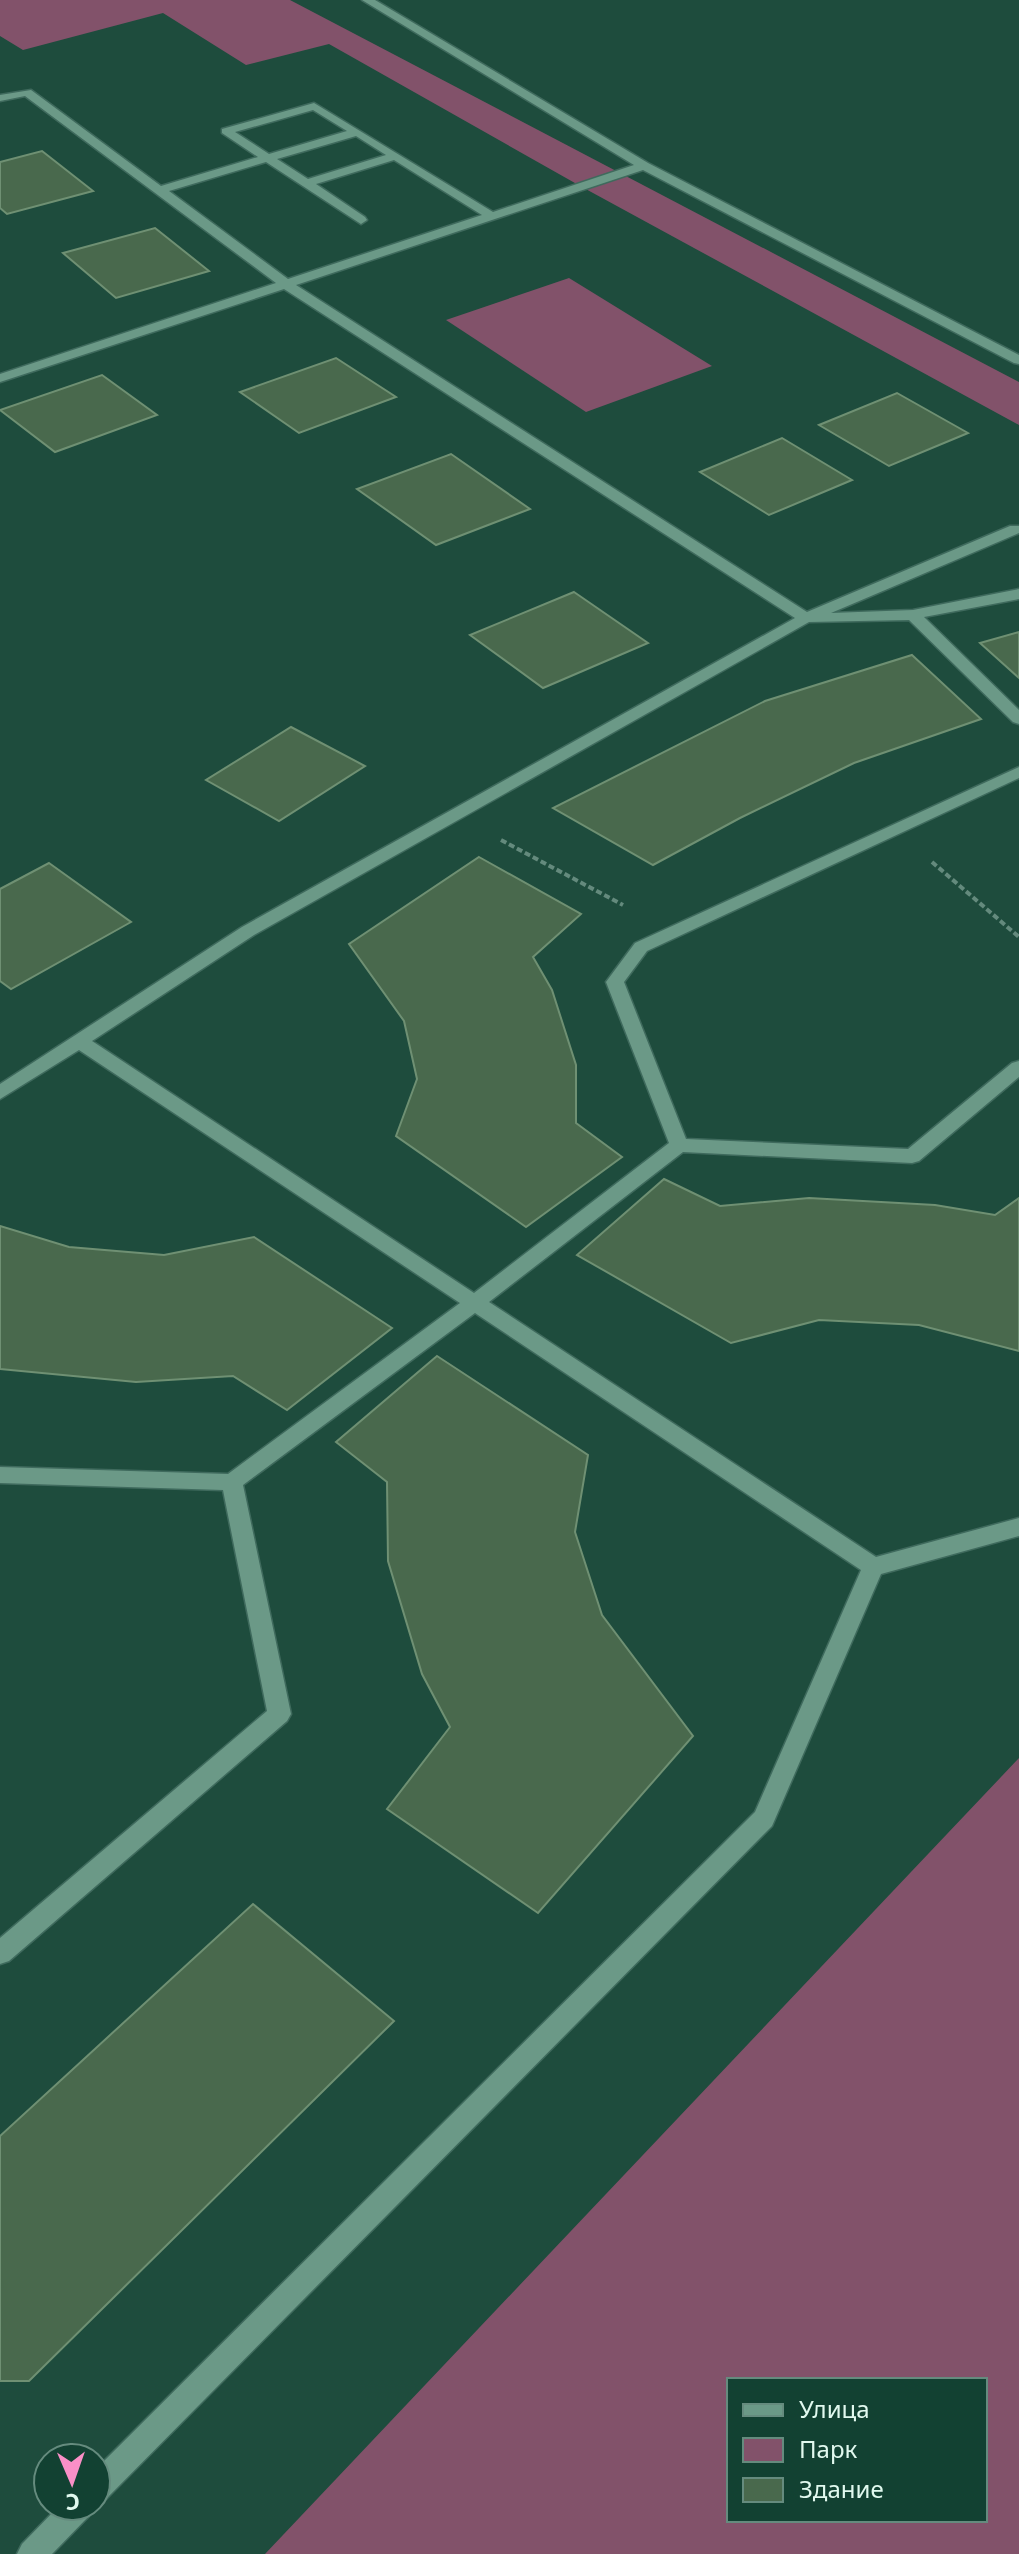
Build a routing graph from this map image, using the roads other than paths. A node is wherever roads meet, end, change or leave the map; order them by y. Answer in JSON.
{"nodes":[{"id":1,"x":367,"y":0,"type":"edge"},
{"id":2,"x":0,"y":98,"type":"edge"},
{"id":3,"x":357,"y":132,"type":"junction"},
{"id":4,"x":396,"y":156,"type":"junction"},
{"id":5,"x":268,"y":158,"type":"junction"},
{"id":6,"x":644,"y":166,"type":"junction"},
{"id":7,"x":306,"y":183,"type":"junction"},
{"id":8,"x":160,"y":190,"type":"junction"},
{"id":9,"x":492,"y":216,"type":"junction"},
{"id":10,"x":361,"y":220,"type":"dead end"},
{"id":11,"x":286,"y":284,"type":"junction"},
{"id":12,"x":1019,"y":360,"type":"edge"},
{"id":13,"x":0,"y":378,"type":"edge"},
{"id":14,"x":1015,"y":529,"type":"dead end"},
{"id":15,"x":1019,"y":594,"type":"edge"},
{"id":16,"x":913,"y":615,"type":"junction"},
{"id":17,"x":806,"y":618,"type":"junction"},
{"id":18,"x":1019,"y":719,"type":"edge"},
{"id":19,"x":1019,"y":772,"type":"edge"},
{"id":20,"x":79,"y":1041,"type":"junction"},
{"id":21,"x":1019,"y":1067,"type":"edge"},
{"id":22,"x":0,"y":1093,"type":"edge"},
{"id":23,"x":679,"y":1145,"type":"junction"},
{"id":24,"x":474,"y":1303,"type":"junction"},
{"id":25,"x":0,"y":1475,"type":"edge"},
{"id":26,"x":232,"y":1482,"type":"junction"},
{"id":27,"x":1019,"y":1527,"type":"edge"},
{"id":28,"x":873,"y":1567,"type":"junction"},
{"id":29,"x":0,"y":1953,"type":"edge"},
{"id":30,"x":112,"y":2473,"type":"edge"},
{"id":31,"x":63,"y":2522,"type":"edge"},
{"id":32,"x":32,"y":2554,"type":"edge"}],
"edges":[{"from":1,"to":6,"type":"street"},
{"from":2,"to":8,"type":"street"},
{"from":3,"to":4,"type":"street"},
{"from":3,"to":5,"type":"street"},
{"from":3,"to":5,"type":"street"},
{"from":4,"to":7,"type":"street"},
{"from":4,"to":9,"type":"street"},
{"from":5,"to":7,"type":"street"},
{"from":5,"to":8,"type":"street"},
{"from":6,"to":9,"type":"street"},
{"from":6,"to":12,"type":"street"},
{"from":7,"to":10,"type":"street"},
{"from":8,"to":11,"type":"street"},
{"from":9,"to":11,"type":"street"},
{"from":11,"to":13,"type":"street"},
{"from":11,"to":17,"type":"street"},
{"from":14,"to":17,"type":"street"},
{"from":15,"to":16,"type":"street"},
{"from":16,"to":17,"type":"street"},
{"from":16,"to":18,"type":"street"},
{"from":17,"to":20,"type":"street"},
{"from":19,"to":23,"type":"street"},
{"from":20,"to":22,"type":"street"},
{"from":20,"to":24,"type":"street"},
{"from":21,"to":23,"type":"street"},
{"from":23,"to":24,"type":"street"},
{"from":24,"to":26,"type":"street"},
{"from":24,"to":28,"type":"street"},
{"from":25,"to":26,"type":"street"},
{"from":26,"to":29,"type":"street"},
{"from":27,"to":28,"type":"street"},
{"from":28,"to":30,"type":"street"},
{"from":31,"to":32,"type":"street"}]}
